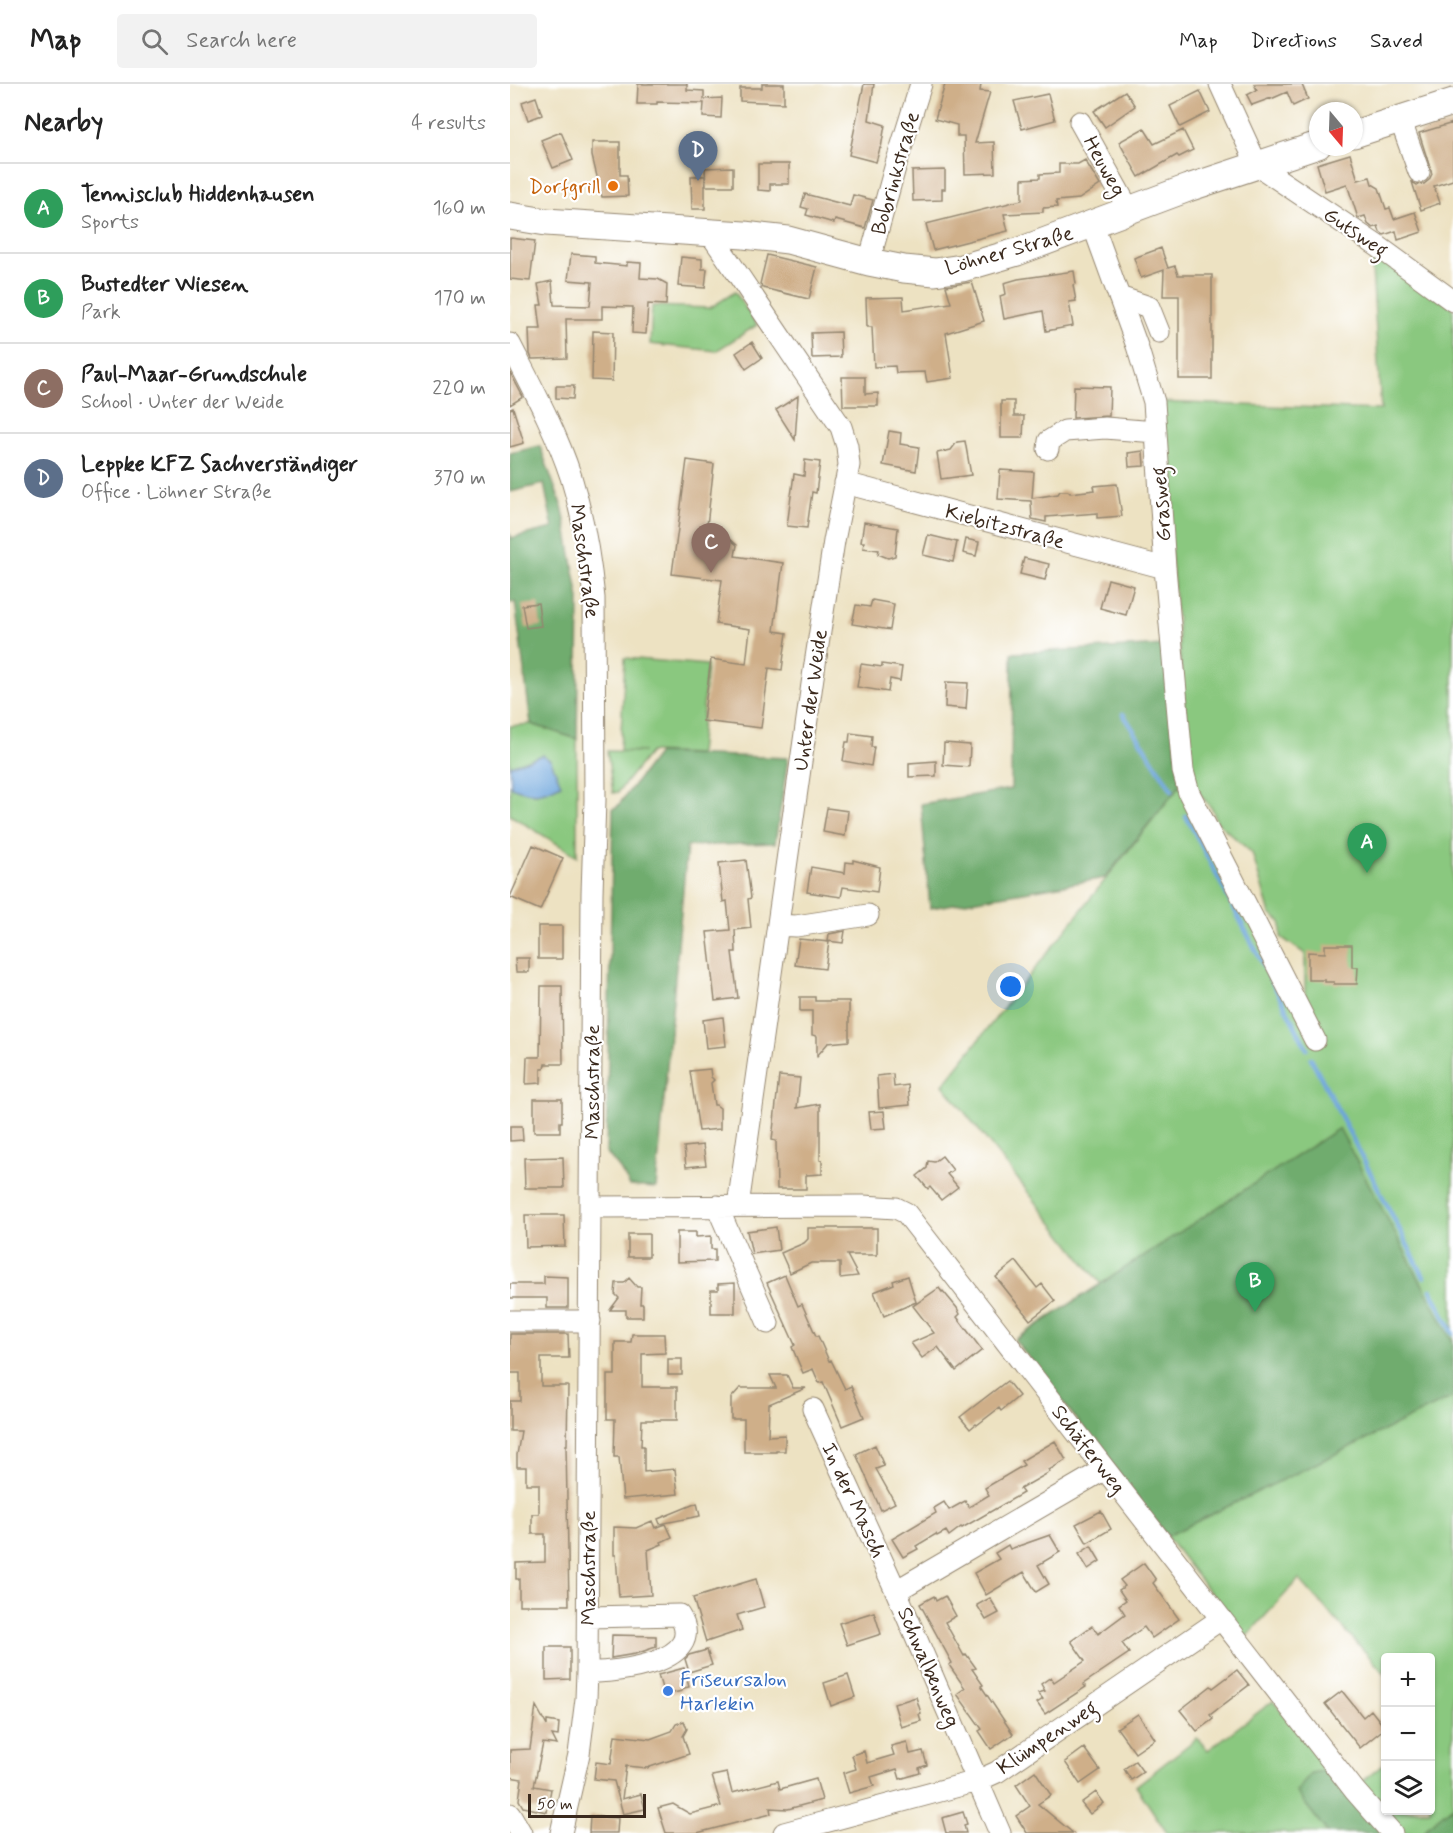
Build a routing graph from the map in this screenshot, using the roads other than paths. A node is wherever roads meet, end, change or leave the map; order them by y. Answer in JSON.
{"nodes":[{"id":1,"x":921,"y":84,"type":"edge"},
{"id":2,"x":1220,"y":84,"type":"edge"},
{"id":3,"x":1453,"y":102,"type":"edge"},
{"id":4,"x":1400,"y":119,"type":"junction"},
{"id":5,"x":1080,"y":122,"type":"dead end"},
{"id":6,"x":1363,"y":131,"type":"edge"},
{"id":7,"x":1309,"y":149,"type":"edge"},
{"id":8,"x":1257,"y":165,"type":"junction"},
{"id":9,"x":1419,"y":172,"type":"dead end"},
{"id":10,"x":1129,"y":210,"type":"junction"},
{"id":11,"x":510,"y":216,"type":"edge"},
{"id":12,"x":546,"y":222,"type":"junction"},
{"id":13,"x":510,"y":224,"type":"edge"},
{"id":14,"x":1093,"y":225,"type":"junction"},
{"id":15,"x":710,"y":233,"type":"junction"},
{"id":16,"x":869,"y":262,"type":"junction"},
{"id":17,"x":1119,"y":297,"type":"junction"},
{"id":18,"x":1453,"y":301,"type":"edge"},
{"id":19,"x":1159,"y":332,"type":"dead end"},
{"id":20,"x":510,"y":344,"type":"edge"},
{"id":21,"x":1156,"y":432,"type":"junction"},
{"id":22,"x":1048,"y":449,"type":"dead end"},
{"id":23,"x":845,"y":483,"type":"junction"},
{"id":24,"x":1165,"y":568,"type":"junction"},
{"id":25,"x":868,"y":915,"type":"dead end"},
{"id":26,"x":778,"y":925,"type":"junction"},
{"id":27,"x":1315,"y":1040,"type":"dead end"},
{"id":28,"x":717,"y":1206,"type":"junction"},
{"id":29,"x":738,"y":1206,"type":"junction"},
{"id":30,"x":591,"y":1207,"type":"junction"},
{"id":31,"x":510,"y":1321,"type":"edge"},
{"id":32,"x":590,"y":1321,"type":"junction"},
{"id":33,"x":768,"y":1323,"type":"dead end"},
{"id":34,"x":813,"y":1409,"type":"dead end"},
{"id":35,"x":1104,"y":1469,"type":"junction"},
{"id":36,"x":896,"y":1591,"type":"junction"},
{"id":37,"x":588,"y":1617,"type":"junction"},
{"id":38,"x":1221,"y":1619,"type":"junction"},
{"id":39,"x":587,"y":1672,"type":"junction"},
{"id":40,"x":978,"y":1780,"type":"junction"},
{"id":41,"x":510,"y":1814,"type":"edge"},
{"id":42,"x":521,"y":1833,"type":"edge"},
{"id":43,"x":561,"y":1833,"type":"edge"},
{"id":44,"x":784,"y":1833,"type":"edge"},
{"id":45,"x":1000,"y":1833,"type":"edge"},
{"id":46,"x":1392,"y":1833,"type":"edge"}],
"edges":[{"from":1,"to":16,"type":"street","name":"Bobrinkstraße"},
{"from":2,"to":8,"type":"street"},
{"from":3,"to":4,"type":"main road"},
{"from":4,"to":6,"type":"main road"},
{"from":4,"to":9,"type":"street"},
{"from":5,"to":10,"type":"street","name":"Heuweg"},
{"from":7,"to":8,"type":"main road","name":"Löhner Straße"},
{"from":8,"to":10,"type":"main road","name":"Löhner Straße"},
{"from":8,"to":18,"type":"street","name":"Gutsweg"},
{"from":10,"to":14,"type":"main road","name":"Löhner Straße"},
{"from":11,"to":12,"type":"main road","name":"Löhner Straße"},
{"from":12,"to":13,"type":"main road","name":"Löhner Straße"},
{"from":12,"to":15,"type":"main road","name":"Löhner Straße"},
{"from":14,"to":16,"type":"main road","name":"Löhner Straße"},
{"from":14,"to":17,"type":"street","name":"Grasweg"},
{"from":15,"to":16,"type":"main road","name":"Löhner Straße"},
{"from":15,"to":23,"type":"street","name":"Unter der Weide"},
{"from":17,"to":19,"type":"street"},
{"from":17,"to":21,"type":"street","name":"Grasweg"},
{"from":20,"to":30,"type":"street","name":"Maschstraße"},
{"from":21,"to":22,"type":"street"},
{"from":21,"to":24,"type":"street","name":"Grasweg"},
{"from":23,"to":24,"type":"street","name":"Kiebitzstraße"},
{"from":23,"to":26,"type":"street","name":"Unter der Weide"},
{"from":24,"to":27,"type":"street","name":"Grasweg"},
{"from":25,"to":26,"type":"street"},
{"from":26,"to":29,"type":"street","name":"Unter der Weide"},
{"from":28,"to":29,"type":"street","name":"Schäferweg"},
{"from":28,"to":30,"type":"street","name":"Schäferweg"},
{"from":28,"to":33,"type":"street"},
{"from":29,"to":35,"type":"street","name":"Schäferweg"},
{"from":30,"to":32,"type":"street","name":"Maschstraße"},
{"from":31,"to":32,"type":"street"},
{"from":32,"to":37,"type":"street","name":"Maschstraße"},
{"from":34,"to":36,"type":"street","name":"In der Masch"},
{"from":35,"to":36,"type":"street","name":"Schwalbenweg"},
{"from":35,"to":38,"type":"street","name":"Schäferweg"},
{"from":36,"to":40,"type":"street","name":"Schwalbenweg"},
{"from":37,"to":39,"type":"street","name":"Maschstraße"},
{"from":37,"to":39,"type":"street"},
{"from":38,"to":40,"type":"street","name":"Klümpenweg"},
{"from":38,"to":46,"type":"street","name":"Schäferweg"},
{"from":39,"to":43,"type":"street","name":"Maschstraße"},
{"from":40,"to":44,"type":"street","name":"Klümpenweg"},
{"from":40,"to":45,"type":"street","name":"Schwalbenweg"},
{"from":41,"to":42,"type":"street"}]}
